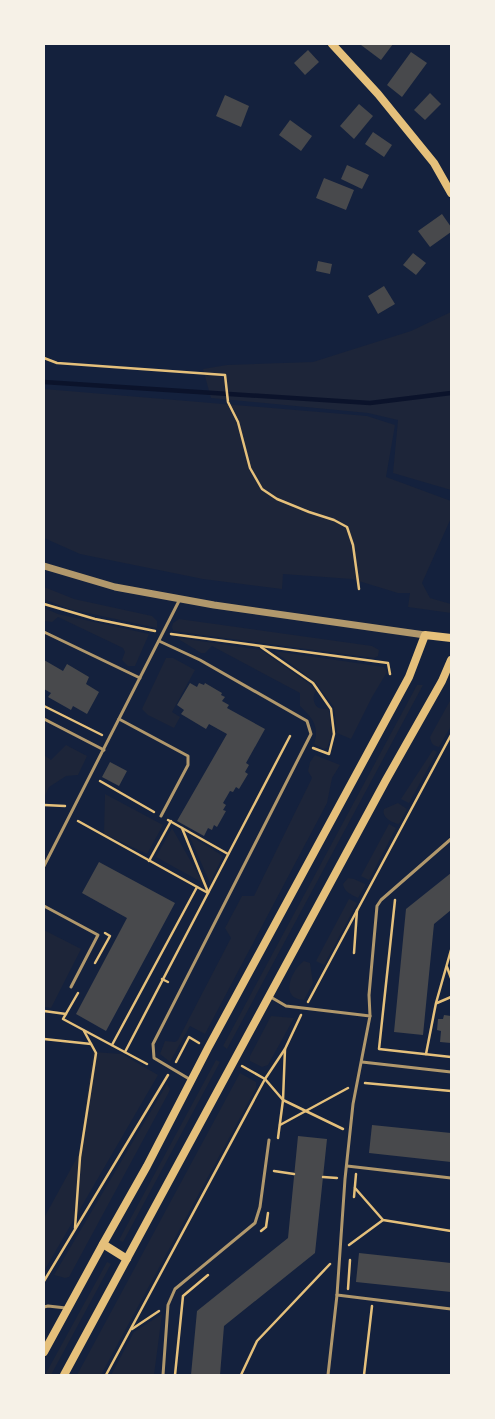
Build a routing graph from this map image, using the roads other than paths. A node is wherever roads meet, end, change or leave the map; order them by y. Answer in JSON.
{"nodes":[{"id":1,"x":332,"y":44,"type":"edge"},
{"id":2,"x":451,"y":193,"type":"edge"},
{"id":3,"x":44,"y":566,"type":"edge"},
{"id":4,"x":180,"y":599,"type":"junction"},
{"id":5,"x":44,"y":632,"type":"edge"},
{"id":6,"x":425,"y":635,"type":"junction"},
{"id":7,"x":451,"y":638,"type":"edge"},
{"id":8,"x":159,"y":641,"type":"junction"},
{"id":9,"x":451,"y":660,"type":"edge"},
{"id":10,"x":140,"y":678,"type":"junction"},
{"id":11,"x":44,"y":719,"type":"edge"},
{"id":12,"x":119,"y":720,"type":"junction"},
{"id":13,"x":104,"y":750,"type":"junction"},
{"id":14,"x":161,"y":816,"type":"dead end"},
{"id":15,"x":451,"y":839,"type":"edge"},
{"id":16,"x":44,"y":866,"type":"edge"},
{"id":17,"x":44,"y":906,"type":"edge"},
{"id":18,"x":71,"y":987,"type":"dead end"},
{"id":19,"x":270,"y":996,"type":"junction"},
{"id":20,"x":370,"y":1016,"type":"junction"},
{"id":21,"x":362,"y":1062,"type":"junction"},
{"id":22,"x":451,"y":1072,"type":"edge"},
{"id":23,"x":191,"y":1080,"type":"junction"},
{"id":24,"x":269,"y":1140,"type":"dead end"},
{"id":25,"x":346,"y":1166,"type":"junction"},
{"id":26,"x":451,"y":1178,"type":"edge"},
{"id":27,"x":102,"y":1244,"type":"junction"},
{"id":28,"x":127,"y":1259,"type":"junction"},
{"id":29,"x":337,"y":1296,"type":"junction"},
{"id":30,"x":44,"y":1307,"type":"edge"},
{"id":31,"x":68,"y":1308,"type":"junction"},
{"id":32,"x":451,"y":1309,"type":"edge"},
{"id":33,"x":44,"y":1352,"type":"edge"},
{"id":34,"x":64,"y":1375,"type":"edge"},
{"id":35,"x":163,"y":1375,"type":"edge"},
{"id":36,"x":328,"y":1375,"type":"edge"}],
"edges":[{"from":1,"to":2,"type":"main road"},
{"from":3,"to":4,"type":"street"},
{"from":4,"to":6,"type":"street"},
{"from":4,"to":8,"type":"lane"},
{"from":5,"to":10,"type":"lane"},
{"from":6,"to":7,"type":"main road"},
{"from":6,"to":23,"type":"main road"},
{"from":8,"to":10,"type":"lane"},
{"from":8,"to":23,"type":"lane"},
{"from":9,"to":19,"type":"main road"},
{"from":10,"to":12,"type":"lane"},
{"from":11,"to":13,"type":"lane"},
{"from":12,"to":13,"type":"lane"},
{"from":12,"to":14,"type":"lane"},
{"from":13,"to":16,"type":"lane"},
{"from":15,"to":20,"type":"lane"},
{"from":17,"to":18,"type":"lane"},
{"from":19,"to":20,"type":"lane"},
{"from":19,"to":28,"type":"main road"},
{"from":20,"to":21,"type":"lane"},
{"from":21,"to":22,"type":"lane"},
{"from":21,"to":25,"type":"lane"},
{"from":23,"to":27,"type":"main road"},
{"from":24,"to":35,"type":"lane"},
{"from":25,"to":26,"type":"lane"},
{"from":25,"to":29,"type":"lane"},
{"from":27,"to":28,"type":"main road"},
{"from":27,"to":31,"type":"main road"},
{"from":28,"to":34,"type":"main road"},
{"from":29,"to":32,"type":"lane"},
{"from":29,"to":36,"type":"lane"},
{"from":30,"to":31,"type":"lane"},
{"from":31,"to":33,"type":"main road"}]}
